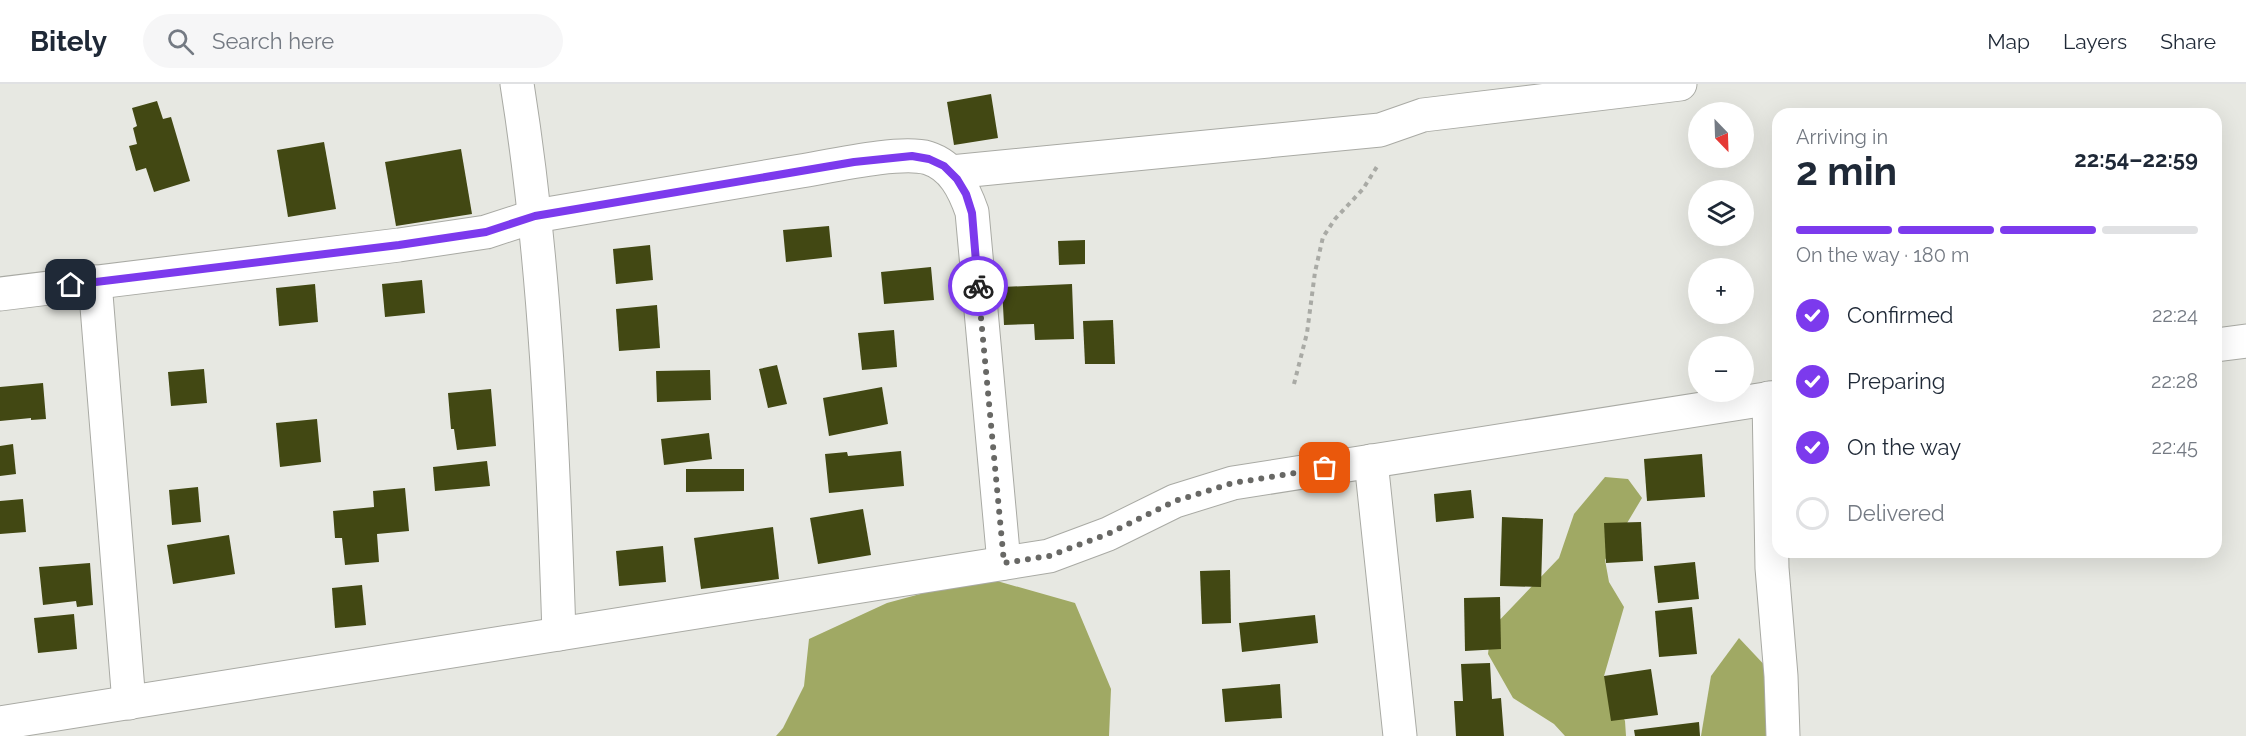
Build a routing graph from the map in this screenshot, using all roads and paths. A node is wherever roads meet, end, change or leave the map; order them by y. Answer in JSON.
{"nodes":[{"id":1,"x":517,"y":84,"type":"edge"},
{"id":2,"x":1680,"y":84,"type":"edge"},
{"id":3,"x":1380,"y":130,"type":"junction"},
{"id":4,"x":951,"y":172,"type":"junction"},
{"id":5,"x":535,"y":216,"type":"junction"},
{"id":6,"x":95,"y":282,"type":"junction"},
{"id":7,"x":0,"y":294,"type":"edge"},
{"id":8,"x":2246,"y":341,"type":"edge"},
{"id":9,"x":2222,"y":344,"type":"edge"},
{"id":10,"x":1294,"y":384,"type":"dead end"},
{"id":11,"x":1772,"y":398,"type":"edge"},
{"id":12,"x":1371,"y":461,"type":"junction"},
{"id":13,"x":1772,"y":558,"type":"edge"},
{"id":14,"x":1004,"y":563,"type":"junction"},
{"id":15,"x":559,"y":634,"type":"junction"},
{"id":16,"x":129,"y":703,"type":"junction"},
{"id":17,"x":0,"y":723,"type":"edge"},
{"id":18,"x":1400,"y":736,"type":"edge"},
{"id":19,"x":1783,"y":736,"type":"edge"}],
"edges":[{"from":1,"to":5,"type":"street"},
{"from":2,"to":3,"type":"street"},
{"from":3,"to":4,"type":"street"},
{"from":3,"to":10,"type":"path"},
{"from":4,"to":5,"type":"street"},
{"from":4,"to":14,"type":"street"},
{"from":5,"to":6,"type":"street"},
{"from":5,"to":15,"type":"street"},
{"from":6,"to":7,"type":"street"},
{"from":6,"to":16,"type":"street"},
{"from":8,"to":9,"type":"street"},
{"from":11,"to":12,"type":"street"},
{"from":12,"to":14,"type":"street"},
{"from":12,"to":18,"type":"street"},
{"from":13,"to":19,"type":"street"},
{"from":14,"to":15,"type":"street"},
{"from":15,"to":16,"type":"street"},
{"from":16,"to":17,"type":"street"}]}
